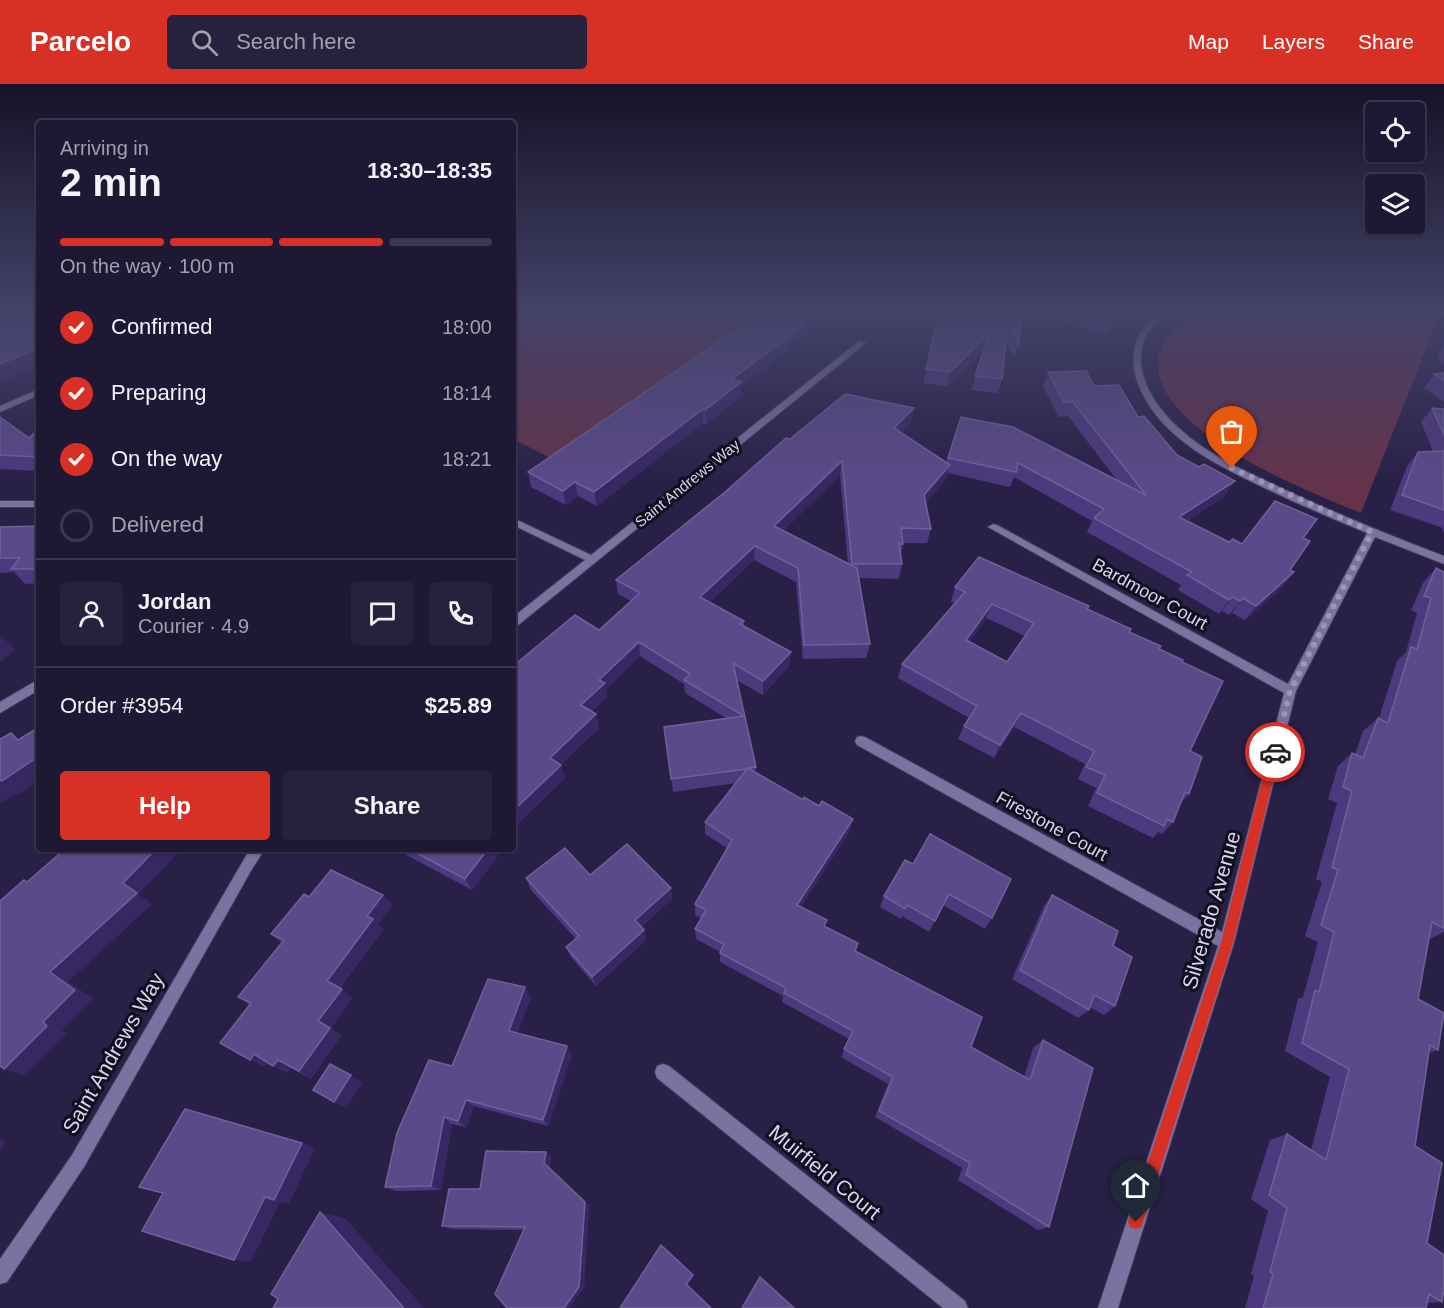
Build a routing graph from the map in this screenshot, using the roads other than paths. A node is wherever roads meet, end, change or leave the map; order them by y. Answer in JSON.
{"nodes":[{"id":1,"x":829,"y":369,"type":"edge"},
{"id":2,"x":1137,"y":369,"type":"edge"},
{"id":3,"x":36,"y":393,"type":"edge"},
{"id":4,"x":0,"y":409,"type":"edge"},
{"id":5,"x":0,"y":504,"type":"edge"},
{"id":6,"x":36,"y":504,"type":"edge"},
{"id":7,"x":516,"y":522,"type":"edge"},
{"id":8,"x":993,"y":527,"type":"dead end"},
{"id":9,"x":1372,"y":532,"type":"junction"},
{"id":10,"x":592,"y":559,"type":"junction"},
{"id":11,"x":1444,"y":560,"type":"edge"},
{"id":12,"x":516,"y":621,"type":"edge"},
{"id":13,"x":36,"y":686,"type":"edge"},
{"id":14,"x":1290,"y":691,"type":"junction"},
{"id":15,"x":0,"y":708,"type":"edge"},
{"id":16,"x":861,"y":741,"type":"dead end"},
{"id":17,"x":256,"y":852,"type":"edge"},
{"id":18,"x":1227,"y":943,"type":"junction"},
{"id":19,"x":663,"y":1072,"type":"dead end"},
{"id":20,"x":0,"y":1275,"type":"edge"},
{"id":21,"x":958,"y":1308,"type":"edge"},
{"id":22,"x":1108,"y":1308,"type":"edge"}],
"edges":[{"from":1,"to":10,"type":"street","name":"Saint Andrews Way"},
{"from":2,"to":9,"type":"street"},
{"from":3,"to":4,"type":"street"},
{"from":5,"to":6,"type":"street"},
{"from":7,"to":10,"type":"street"},
{"from":8,"to":14,"type":"street","name":"Bardmoor Court"},
{"from":9,"to":11,"type":"street"},
{"from":9,"to":14,"type":"street","name":"Silverado Avenue"},
{"from":10,"to":12,"type":"street","name":"Saint Andrews Way"},
{"from":13,"to":15,"type":"street"},
{"from":14,"to":18,"type":"street","name":"Silverado Avenue"},
{"from":16,"to":18,"type":"street","name":"Firestone Court"},
{"from":17,"to":20,"type":"street","name":"Saint Andrews Way"},
{"from":18,"to":22,"type":"street","name":"Silverado Avenue"},
{"from":19,"to":21,"type":"street","name":"Muirfield Court"}]}
